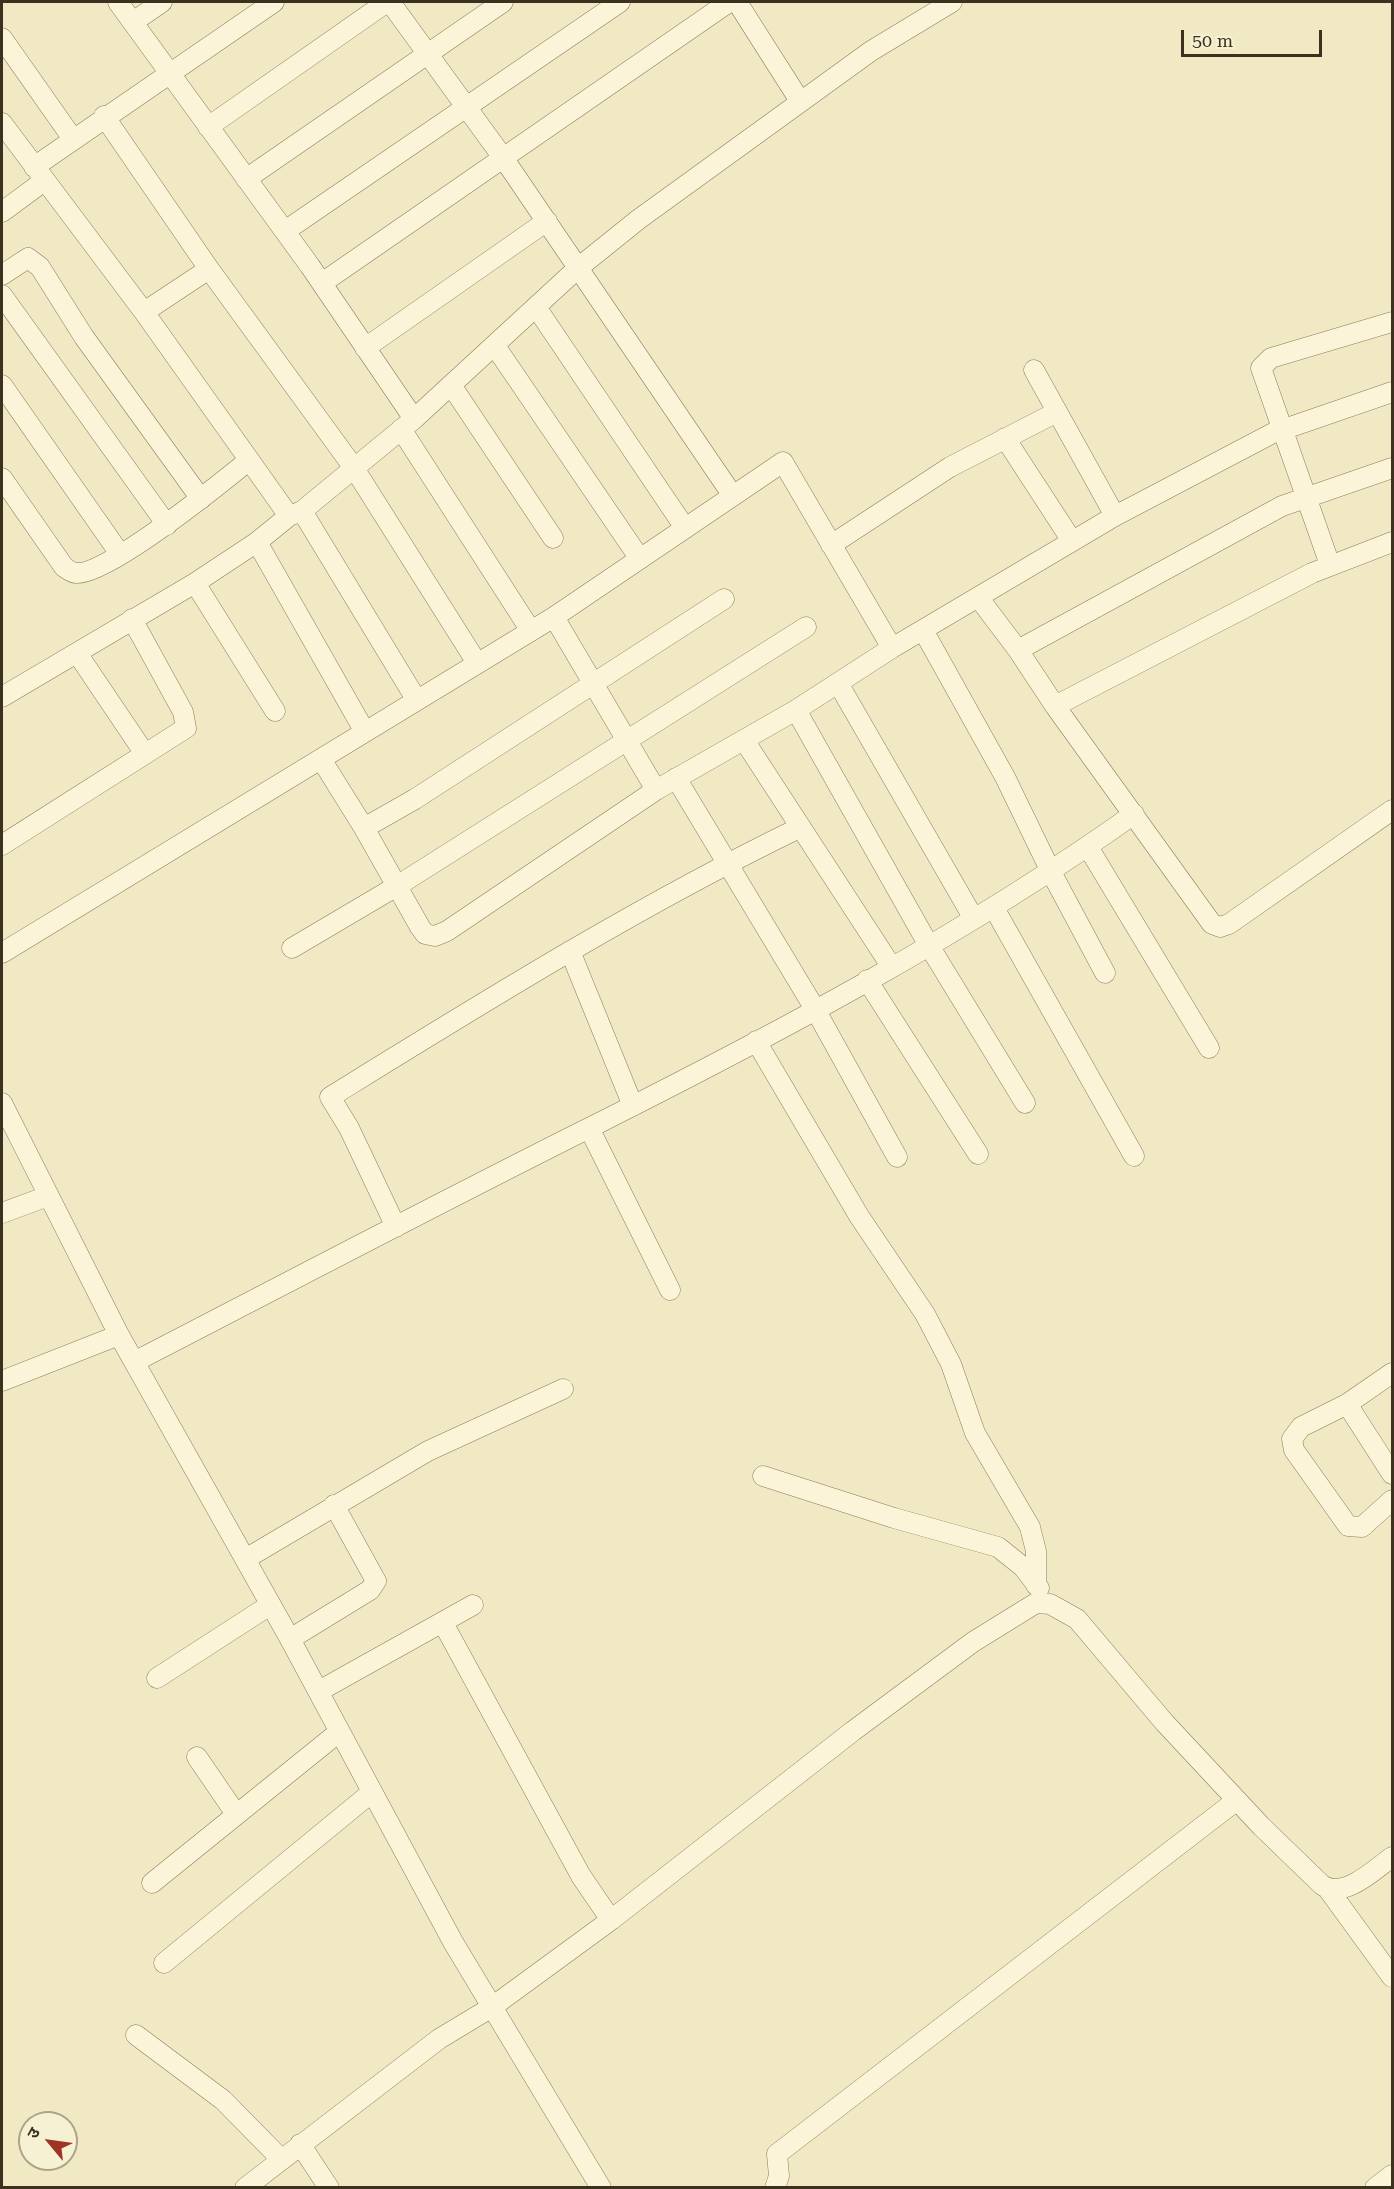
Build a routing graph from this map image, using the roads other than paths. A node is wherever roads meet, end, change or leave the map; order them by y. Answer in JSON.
{"nodes":[{"id":1,"x":118,"y":2,"type":"edge"},
{"id":2,"x":162,"y":2,"type":"edge"},
{"id":3,"x":274,"y":2,"type":"edge"},
{"id":4,"x":388,"y":2,"type":"edge"},
{"id":5,"x":503,"y":2,"type":"edge"},
{"id":6,"x":620,"y":2,"type":"edge"},
{"id":7,"x":729,"y":2,"type":"edge"},
{"id":8,"x":737,"y":2,"type":"edge"},
{"id":9,"x":952,"y":2,"type":"edge"},
{"id":10,"x":133,"y":22,"type":"junction"},
{"id":11,"x":2,"y":38,"type":"edge"},
{"id":12,"x":426,"y":53,"type":"junction"},
{"id":13,"x":170,"y":71,"type":"junction"},
{"id":14,"x":800,"y":101,"type":"junction"},
{"id":15,"x":467,"y":107,"type":"junction"},
{"id":16,"x":104,"y":116,"type":"junction"},
{"id":17,"x":2,"y":123,"type":"edge"},
{"id":18,"x":208,"y":127,"type":"junction"},
{"id":19,"x":73,"y":138,"type":"junction"},
{"id":20,"x":504,"y":159,"type":"junction"},
{"id":21,"x":39,"y":174,"type":"junction"},
{"id":22,"x":246,"y":179,"type":"junction"},
{"id":23,"x":2,"y":212,"type":"edge"},
{"id":24,"x":547,"y":221,"type":"junction"},
{"id":25,"x":285,"y":231,"type":"junction"},
{"id":26,"x":578,"y":268,"type":"junction"},
{"id":27,"x":209,"y":269,"type":"junction"},
{"id":28,"x":2,"y":275,"type":"edge"},
{"id":29,"x":322,"y":284,"type":"junction"},
{"id":30,"x":2,"y":296,"type":"edge"},
{"id":31,"x":536,"y":307,"type":"junction"},
{"id":32,"x":144,"y":312,"type":"junction"},
{"id":33,"x":1392,"y":322,"type":"edge"},
{"id":34,"x":495,"y":346,"type":"junction"},
{"id":35,"x":365,"y":348,"type":"junction"},
{"id":36,"x":1034,"y":370,"type":"dead end"},
{"id":37,"x":2,"y":385,"type":"edge"},
{"id":38,"x":451,"y":385,"type":"junction"},
{"id":39,"x":1392,"y":392,"type":"edge"},
{"id":40,"x":1057,"y":412,"type":"junction"},
{"id":41,"x":408,"y":424,"type":"junction"},
{"id":42,"x":1282,"y":430,"type":"junction"},
{"id":43,"x":1005,"y":438,"type":"junction"},
{"id":44,"x":248,"y":461,"type":"junction"},
{"id":45,"x":354,"y":468,"type":"junction"},
{"id":46,"x":1392,"y":468,"type":"edge"},
{"id":47,"x":2,"y":478,"type":"edge"},
{"id":48,"x":733,"y":496,"type":"junction"},
{"id":49,"x":1307,"y":496,"type":"junction"},
{"id":50,"x":201,"y":499,"type":"junction"},
{"id":51,"x":296,"y":513,"type":"junction"},
{"id":52,"x":1115,"y":516,"type":"junction"},
{"id":53,"x":167,"y":525,"type":"junction"},
{"id":54,"x":685,"y":528,"type":"junction"},
{"id":55,"x":553,"y":537,"type":"dead end"},
{"id":56,"x":1072,"y":541,"type":"junction"},
{"id":57,"x":257,"y":542,"type":"junction"},
{"id":58,"x":1392,"y":542,"type":"edge"},
{"id":59,"x":831,"y":545,"type":"junction"},
{"id":60,"x":120,"y":554,"type":"junction"},
{"id":61,"x":640,"y":559,"type":"junction"},
{"id":62,"x":1330,"y":565,"type":"junction"},
{"id":63,"x":195,"y":584,"type":"junction"},
{"id":64,"x":978,"y":597,"type":"junction"},
{"id":65,"x":724,"y":599,"type":"dead end"},
{"id":66,"x":555,"y":617,"type":"junction"},
{"id":67,"x":132,"y":619,"type":"junction"},
{"id":68,"x":806,"y":627,"type":"dead end"},
{"id":69,"x":923,"y":630,"type":"junction"},
{"id":70,"x":531,"y":631,"type":"junction"},
{"id":71,"x":892,"y":648,"type":"junction"},
{"id":72,"x":1018,"y":650,"type":"junction"},
{"id":73,"x":77,"y":653,"type":"junction"},
{"id":74,"x":477,"y":663,"type":"junction"},
{"id":75,"x":592,"y":683,"type":"junction"},
{"id":76,"x":838,"y":683,"type":"junction"},
{"id":77,"x":2,"y":697,"type":"edge"},
{"id":78,"x":416,"y":699,"type":"junction"},
{"id":79,"x":1055,"y":706,"type":"junction"},
{"id":80,"x":796,"y":710,"type":"junction"},
{"id":81,"x":275,"y":711,"type":"dead end"},
{"id":82,"x":365,"y":732,"type":"junction"},
{"id":83,"x":744,"y":740,"type":"junction"},
{"id":84,"x":628,"y":741,"type":"junction"},
{"id":85,"x":145,"y":754,"type":"junction"},
{"id":86,"x":321,"y":759,"type":"junction"},
{"id":87,"x":676,"y":778,"type":"junction"},
{"id":88,"x":656,"y":790,"type":"junction"},
{"id":89,"x":1392,"y":810,"type":"edge"},
{"id":90,"x":1134,"y":814,"type":"junction"},
{"id":91,"x":801,"y":827,"type":"junction"},
{"id":92,"x":364,"y":828,"type":"junction"},
{"id":93,"x":2,"y":845,"type":"edge"},
{"id":94,"x":1088,"y":847,"type":"junction"},
{"id":95,"x":727,"y":863,"type":"junction"},
{"id":96,"x":1051,"y":872,"type":"junction"},
{"id":97,"x":397,"y":886,"type":"junction"},
{"id":98,"x":994,"y":908,"type":"junction"},
{"id":99,"x":974,"y":919,"type":"junction"},
{"id":100,"x":928,"y":944,"type":"junction"},
{"id":101,"x":292,"y":948,"type":"dead end"},
{"id":102,"x":570,"y":951,"type":"junction"},
{"id":103,"x":2,"y":953,"type":"edge"},
{"id":104,"x":891,"y":966,"type":"junction"},
{"id":105,"x":1105,"y":973,"type":"dead end"},
{"id":106,"x":867,"y":980,"type":"junction"},
{"id":107,"x":815,"y":1009,"type":"junction"},
{"id":108,"x":756,"y":1041,"type":"junction"},
{"id":109,"x":1209,"y":1048,"type":"dead end"},
{"id":110,"x":2,"y":1102,"type":"edge"},
{"id":111,"x":1025,"y":1103,"type":"dead end"},
{"id":112,"x":633,"y":1106,"type":"junction"},
{"id":113,"x":589,"y":1128,"type":"junction"},
{"id":114,"x":10,"y":1138,"type":"edge"},
{"id":115,"x":978,"y":1154,"type":"dead end"},
{"id":116,"x":1134,"y":1156,"type":"dead end"},
{"id":117,"x":897,"y":1157,"type":"dead end"},
{"id":118,"x":48,"y":1196,"type":"junction"},
{"id":119,"x":2,"y":1213,"type":"edge"},
{"id":120,"x":396,"y":1227,"type":"junction"},
{"id":121,"x":670,"y":1290,"type":"dead end"},
{"id":122,"x":119,"y":1335,"type":"junction"},
{"id":123,"x":135,"y":1360,"type":"junction"},
{"id":124,"x":1392,"y":1373,"type":"edge"},
{"id":125,"x":2,"y":1381,"type":"edge"},
{"id":126,"x":563,"y":1389,"type":"dead end"},
{"id":127,"x":1347,"y":1404,"type":"junction"},
{"id":128,"x":1392,"y":1474,"type":"edge"},
{"id":129,"x":764,"y":1476,"type":"dead end"},
{"id":130,"x":1392,"y":1500,"type":"edge"},
{"id":131,"x":334,"y":1505,"type":"junction"},
{"id":132,"x":247,"y":1558,"type":"junction"},
{"id":133,"x":1036,"y":1585,"type":"junction"},
{"id":134,"x":1050,"y":1604,"type":"junction"},
{"id":135,"x":270,"y":1605,"type":"junction"},
{"id":136,"x":473,"y":1605,"type":"dead end"},
{"id":137,"x":443,"y":1623,"type":"junction"},
{"id":138,"x":290,"y":1639,"type":"junction"},
{"id":139,"x":156,"y":1678,"type":"dead end"},
{"id":140,"x":319,"y":1691,"type":"junction"},
{"id":141,"x":339,"y":1732,"type":"junction"},
{"id":142,"x":197,"y":1757,"type":"dead end"},
{"id":143,"x":371,"y":1793,"type":"junction"},
{"id":144,"x":1237,"y":1800,"type":"junction"},
{"id":145,"x":236,"y":1814,"type":"junction"},
{"id":146,"x":1392,"y":1857,"type":"edge"},
{"id":147,"x":152,"y":1883,"type":"dead end"},
{"id":148,"x":1328,"y":1889,"type":"junction"},
{"id":149,"x":611,"y":1920,"type":"junction"},
{"id":150,"x":164,"y":1963,"type":"dead end"},
{"id":151,"x":1392,"y":1977,"type":"edge"},
{"id":152,"x":492,"y":2007,"type":"junction"},
{"id":153,"x":136,"y":2035,"type":"dead end"},
{"id":154,"x":300,"y":2144,"type":"junction"},
{"id":155,"x":281,"y":2159,"type":"junction"},
{"id":156,"x":1392,"y":2175,"type":"edge"},
{"id":157,"x":248,"y":2186,"type":"edge"},
{"id":158,"x":329,"y":2187,"type":"edge"},
{"id":159,"x":601,"y":2187,"type":"edge"},
{"id":160,"x":774,"y":2187,"type":"edge"},
{"id":161,"x":1375,"y":2187,"type":"edge"}],
"edges":[{"from":1,"to":10,"type":"street"},
{"from":2,"to":10,"type":"street"},
{"from":3,"to":13,"type":"street"},
{"from":4,"to":12,"type":"street"},
{"from":4,"to":18,"type":"street"},
{"from":5,"to":12,"type":"street"},
{"from":6,"to":15,"type":"street"},
{"from":7,"to":20,"type":"street"},
{"from":8,"to":14,"type":"street"},
{"from":9,"to":14,"type":"street"},
{"from":10,"to":13,"type":"street"},
{"from":11,"to":19,"type":"street"},
{"from":12,"to":15,"type":"street"},
{"from":12,"to":22,"type":"street"},
{"from":13,"to":16,"type":"street"},
{"from":13,"to":18,"type":"street"},
{"from":14,"to":26,"type":"street"},
{"from":15,"to":20,"type":"street"},
{"from":15,"to":25,"type":"street"},
{"from":16,"to":19,"type":"street"},
{"from":16,"to":27,"type":"street"},
{"from":17,"to":21,"type":"street"},
{"from":18,"to":22,"type":"street"},
{"from":19,"to":21,"type":"street"},
{"from":20,"to":24,"type":"street"},
{"from":20,"to":29,"type":"street"},
{"from":21,"to":23,"type":"street"},
{"from":21,"to":32,"type":"street"},
{"from":22,"to":25,"type":"street"},
{"from":24,"to":26,"type":"street"},
{"from":24,"to":35,"type":"street"},
{"from":25,"to":29,"type":"street"},
{"from":26,"to":31,"type":"street"},
{"from":26,"to":48,"type":"street"},
{"from":27,"to":32,"type":"street"},
{"from":27,"to":45,"type":"street"},
{"from":28,"to":50,"type":"street"},
{"from":29,"to":35,"type":"street"},
{"from":30,"to":53,"type":"street"},
{"from":31,"to":34,"type":"street"},
{"from":31,"to":54,"type":"street"},
{"from":32,"to":44,"type":"street"},
{"from":33,"to":42,"type":"street"},
{"from":34,"to":38,"type":"street"},
{"from":34,"to":61,"type":"street"},
{"from":35,"to":41,"type":"street"},
{"from":36,"to":40,"type":"street"},
{"from":37,"to":60,"type":"street"},
{"from":38,"to":41,"type":"street"},
{"from":38,"to":55,"type":"street"},
{"from":39,"to":42,"type":"street"},
{"from":40,"to":43,"type":"street"},
{"from":40,"to":52,"type":"street"},
{"from":41,"to":45,"type":"street"},
{"from":41,"to":70,"type":"street"},
{"from":42,"to":49,"type":"street"},
{"from":42,"to":52,"type":"street"},
{"from":43,"to":56,"type":"street"},
{"from":43,"to":59,"type":"street"},
{"from":44,"to":50,"type":"street"},
{"from":44,"to":51,"type":"street"},
{"from":45,"to":51,"type":"street"},
{"from":45,"to":74,"type":"street"},
{"from":46,"to":49,"type":"street"},
{"from":47,"to":60,"type":"street"},
{"from":48,"to":54,"type":"street"},
{"from":48,"to":59,"type":"street"},
{"from":49,"to":62,"type":"street"},
{"from":49,"to":72,"type":"street"},
{"from":50,"to":53,"type":"street"},
{"from":51,"to":57,"type":"street"},
{"from":51,"to":78,"type":"street"},
{"from":52,"to":56,"type":"street"},
{"from":53,"to":60,"type":"street"},
{"from":54,"to":61,"type":"street"},
{"from":56,"to":64,"type":"street"},
{"from":57,"to":63,"type":"street"},
{"from":57,"to":82,"type":"street"},
{"from":58,"to":62,"type":"street"},
{"from":59,"to":71,"type":"street"},
{"from":61,"to":66,"type":"street"},
{"from":62,"to":79,"type":"street"},
{"from":63,"to":67,"type":"street"},
{"from":63,"to":81,"type":"street"},
{"from":64,"to":69,"type":"street"},
{"from":64,"to":72,"type":"street"},
{"from":65,"to":75,"type":"street"},
{"from":66,"to":70,"type":"street"},
{"from":66,"to":75,"type":"street"},
{"from":67,"to":73,"type":"street"},
{"from":67,"to":85,"type":"street"},
{"from":68,"to":84,"type":"street"},
{"from":69,"to":71,"type":"street"},
{"from":69,"to":96,"type":"street"},
{"from":70,"to":74,"type":"street"},
{"from":71,"to":76,"type":"street"},
{"from":72,"to":79,"type":"street"},
{"from":73,"to":77,"type":"street"},
{"from":73,"to":85,"type":"street"},
{"from":74,"to":78,"type":"street"},
{"from":75,"to":84,"type":"street"},
{"from":75,"to":92,"type":"street"},
{"from":76,"to":80,"type":"street"},
{"from":76,"to":99,"type":"street"},
{"from":78,"to":82,"type":"street"},
{"from":79,"to":90,"type":"street"},
{"from":80,"to":83,"type":"street"},
{"from":80,"to":100,"type":"street"},
{"from":82,"to":86,"type":"street"},
{"from":83,"to":87,"type":"street"},
{"from":83,"to":91,"type":"street"},
{"from":84,"to":88,"type":"street"},
{"from":84,"to":97,"type":"street"},
{"from":85,"to":93,"type":"street"},
{"from":86,"to":92,"type":"street"},
{"from":86,"to":103,"type":"street"},
{"from":87,"to":88,"type":"street"},
{"from":87,"to":95,"type":"street"},
{"from":88,"to":97,"type":"street"},
{"from":89,"to":90,"type":"street"},
{"from":90,"to":94,"type":"street"},
{"from":91,"to":95,"type":"street"},
{"from":91,"to":104,"type":"street"},
{"from":92,"to":97,"type":"street"},
{"from":94,"to":96,"type":"street"},
{"from":94,"to":109,"type":"street"},
{"from":95,"to":102,"type":"street"},
{"from":95,"to":107,"type":"street"},
{"from":96,"to":98,"type":"street"},
{"from":96,"to":105,"type":"street"},
{"from":97,"to":101,"type":"street"},
{"from":98,"to":99,"type":"street"},
{"from":98,"to":116,"type":"street"},
{"from":99,"to":100,"type":"street"},
{"from":100,"to":104,"type":"street"},
{"from":100,"to":111,"type":"street"},
{"from":102,"to":112,"type":"street"},
{"from":102,"to":120,"type":"street"},
{"from":104,"to":106,"type":"street"},
{"from":106,"to":107,"type":"street"},
{"from":106,"to":115,"type":"street"},
{"from":107,"to":108,"type":"street"},
{"from":107,"to":117,"type":"street"},
{"from":108,"to":112,"type":"street"},
{"from":108,"to":133,"type":"street"},
{"from":110,"to":114,"type":"street"},
{"from":112,"to":113,"type":"street"},
{"from":113,"to":120,"type":"street"},
{"from":113,"to":121,"type":"street"},
{"from":114,"to":118,"type":"street"},
{"from":118,"to":119,"type":"street"},
{"from":118,"to":122,"type":"street"},
{"from":120,"to":123,"type":"street"},
{"from":122,"to":123,"type":"street"},
{"from":122,"to":125,"type":"street"},
{"from":123,"to":132,"type":"street"},
{"from":124,"to":127,"type":"street"},
{"from":126,"to":131,"type":"street"},
{"from":127,"to":128,"type":"street"},
{"from":127,"to":130,"type":"street"},
{"from":129,"to":133,"type":"street"},
{"from":131,"to":132,"type":"street"},
{"from":131,"to":138,"type":"street"},
{"from":132,"to":135,"type":"street"},
{"from":133,"to":134,"type":"street"},
{"from":134,"to":144,"type":"street"},
{"from":134,"to":149,"type":"street"},
{"from":135,"to":138,"type":"street"},
{"from":135,"to":139,"type":"street"},
{"from":136,"to":137,"type":"street"},
{"from":137,"to":140,"type":"street"},
{"from":137,"to":149,"type":"street"},
{"from":138,"to":140,"type":"street"},
{"from":140,"to":141,"type":"street"},
{"from":141,"to":143,"type":"street"},
{"from":141,"to":145,"type":"street"},
{"from":142,"to":145,"type":"street"},
{"from":143,"to":150,"type":"street"},
{"from":143,"to":152,"type":"street"},
{"from":144,"to":148,"type":"street"},
{"from":144,"to":160,"type":"street"},
{"from":145,"to":147,"type":"street"},
{"from":146,"to":148,"type":"street"},
{"from":148,"to":151,"type":"street"},
{"from":149,"to":152,"type":"street"},
{"from":152,"to":154,"type":"street"},
{"from":152,"to":159,"type":"street"},
{"from":153,"to":155,"type":"street"},
{"from":154,"to":155,"type":"street"},
{"from":154,"to":158,"type":"street"},
{"from":155,"to":157,"type":"street"},
{"from":156,"to":161,"type":"street"}]}
